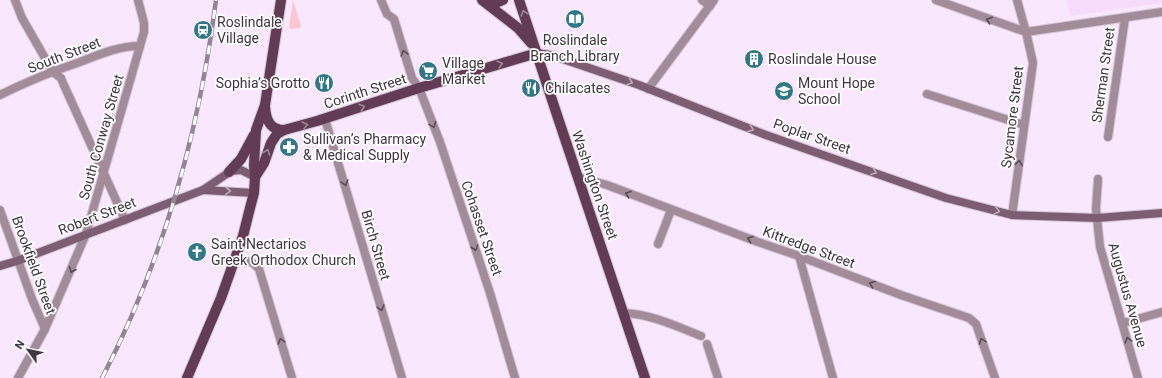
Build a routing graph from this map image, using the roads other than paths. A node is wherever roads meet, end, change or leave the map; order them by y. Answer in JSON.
{"nodes":[{"id":1,"x":14,"y":0,"type":"edge"},
{"id":2,"x":138,"y":0,"type":"edge"},
{"id":3,"x":281,"y":0,"type":"edge"},
{"id":4,"x":381,"y":0,"type":"edge"},
{"id":5,"x":483,"y":0,"type":"edge"},
{"id":6,"x":503,"y":0,"type":"edge"},
{"id":7,"x":519,"y":0,"type":"edge"},
{"id":8,"x":702,"y":0,"type":"edge"},
{"id":9,"x":936,"y":0,"type":"edge"},
{"id":10,"x":1017,"y":0,"type":"edge"},
{"id":11,"x":712,"y":3,"type":"edge"},
{"id":12,"x":1162,"y":12,"type":"edge"},
{"id":13,"x":1125,"y":18,"type":"junction"},
{"id":14,"x":1026,"y":32,"type":"junction"},
{"id":15,"x":140,"y":46,"type":"junction"},
{"id":16,"x":537,"y":53,"type":"junction"},
{"id":17,"x":53,"y":72,"type":"junction"},
{"id":18,"x":419,"y":88,"type":"junction"},
{"id":19,"x":648,"y":90,"type":"junction"},
{"id":20,"x":927,"y":94,"type":"dead end"},
{"id":21,"x":0,"y":95,"type":"edge"},
{"id":22,"x":265,"y":105,"type":"junction"},
{"id":23,"x":325,"y":119,"type":"junction"},
{"id":24,"x":1024,"y":125,"type":"junction"},
{"id":25,"x":256,"y":130,"type":"junction"},
{"id":26,"x":284,"y":130,"type":"junction"},
{"id":27,"x":1108,"y":137,"type":"dead end"},
{"id":28,"x":229,"y":172,"type":"junction"},
{"id":29,"x":104,"y":174,"type":"junction"},
{"id":30,"x":255,"y":177,"type":"junction"},
{"id":31,"x":578,"y":177,"type":"junction"},
{"id":32,"x":1098,"y":179,"type":"dead end"},
{"id":33,"x":203,"y":190,"type":"junction"},
{"id":34,"x":254,"y":193,"type":"junction"},
{"id":35,"x":0,"y":210,"type":"edge"},
{"id":36,"x":671,"y":210,"type":"junction"},
{"id":37,"x":1162,"y":213,"type":"edge"},
{"id":38,"x":1012,"y":215,"type":"junction"},
{"id":39,"x":1097,"y":218,"type":"junction"},
{"id":40,"x":125,"y":220,"type":"junction"},
{"id":41,"x":86,"y":234,"type":"junction"},
{"id":42,"x":658,"y":244,"type":"dead end"},
{"id":43,"x":799,"y":256,"type":"junction"},
{"id":44,"x":236,"y":257,"type":"junction"},
{"id":45,"x":17,"y":261,"type":"junction"},
{"id":46,"x":0,"y":266,"type":"edge"},
{"id":47,"x":1162,"y":312,"type":"edge"},
{"id":48,"x":624,"y":313,"type":"junction"},
{"id":49,"x":1123,"y":323,"type":"junction"},
{"id":50,"x":45,"y":329,"type":"junction"},
{"id":51,"x":701,"y":336,"type":"dead end"},
{"id":52,"x":707,"y":344,"type":"dead end"},
{"id":53,"x":18,"y":378,"type":"edge"},
{"id":54,"x":187,"y":378,"type":"edge"},
{"id":55,"x":292,"y":378,"type":"edge"},
{"id":56,"x":402,"y":378,"type":"edge"},
{"id":57,"x":515,"y":378,"type":"edge"},
{"id":58,"x":646,"y":378,"type":"edge"},
{"id":59,"x":718,"y":378,"type":"edge"},
{"id":60,"x":833,"y":378,"type":"edge"},
{"id":61,"x":995,"y":378,"type":"edge"},
{"id":62,"x":1138,"y":378,"type":"edge"}],
"edges":[{"from":1,"to":17,"type":"street"},
{"from":2,"to":15,"type":"street","name":"South Conway Street"},
{"from":3,"to":22,"type":"main road"},
{"from":18,"to":4,"type":"street","name":"Cohasset Street","one_way":true},
{"from":5,"to":6,"type":"main road"},
{"from":5,"to":16,"type":"main road"},
{"from":16,"to":7,"type":"main road","name":"Washington Street","one_way":true},
{"from":8,"to":11,"type":"street"},
{"from":14,"to":9,"type":"street","one_way":true},
{"from":10,"to":14,"type":"street","name":"Sycamore Street"},
{"from":11,"to":19,"type":"street"},
{"from":12,"to":13,"type":"street"},
{"from":13,"to":14,"type":"street"},
{"from":13,"to":27,"type":"street","name":"Sherman Street"},
{"from":14,"to":24,"type":"street","name":"Sycamore Street"},
{"from":15,"to":17,"type":"street","name":"South Street"},
{"from":15,"to":29,"type":"street","name":"South Conway Street"},
{"from":18,"to":16,"type":"main road","name":"Corinth Street","one_way":true},
{"from":16,"to":19,"type":"street","name":"Poplar Street","one_way":true},
{"from":16,"to":31,"type":"main road","name":"Washington Street"},
{"from":17,"to":21,"type":"street","name":"South Street"},
{"from":17,"to":29,"type":"street"},
{"from":23,"to":18,"type":"main road","name":"Corinth Street","one_way":true},
{"from":18,"to":57,"type":"street","name":"Cohasset Street","one_way":true},
{"from":19,"to":38,"type":"street","name":"Poplar Street","one_way":true},
{"from":20,"to":24,"type":"street"},
{"from":22,"to":25,"type":"main road"},
{"from":22,"to":26,"type":"main road"},
{"from":26,"to":23,"type":"main road","name":"Corinth Street","one_way":true},
{"from":23,"to":56,"type":"street","name":"Birch Street","one_way":true},
{"from":38,"to":24,"type":"street","name":"Sycamore Street","one_way":true},
{"from":25,"to":28,"type":"main road"},
{"from":25,"to":30,"type":"main road"},
{"from":30,"to":26,"type":"main road","one_way":true},
{"from":28,"to":30,"type":"street"},
{"from":28,"to":33,"type":"street","name":"Robert Street"},
{"from":29,"to":40,"type":"street"},
{"from":29,"to":41,"type":"street","name":"South Conway Street"},
{"from":30,"to":34,"type":"main road"},
{"from":36,"to":31,"type":"street","name":"Kittredge Street","one_way":true},
{"from":31,"to":48,"type":"main road","name":"Washington Street"},
{"from":32,"to":39,"type":"street"},
{"from":33,"to":34,"type":"street","name":"Robert Street","one_way":true},
{"from":33,"to":40,"type":"street","name":"Robert Street"},
{"from":34,"to":44,"type":"main road"},
{"from":35,"to":45,"type":"street","name":"Brookfield Street"},
{"from":36,"to":42,"type":"street"},
{"from":43,"to":36,"type":"street","name":"Kittredge Street","one_way":true},
{"from":37,"to":39,"type":"street","name":"Poplar Street"},
{"from":38,"to":39,"type":"street","name":"Poplar Street"},
{"from":39,"to":49,"type":"street","name":"Augustus Avenue"},
{"from":40,"to":41,"type":"street","name":"Robert Street"},
{"from":41,"to":45,"type":"street","name":"Robert Street"},
{"from":41,"to":50,"type":"street","name":"South Conway Street","one_way":true},
{"from":43,"to":60,"type":"street"},
{"from":61,"to":43,"type":"street","name":"Kittredge Street","one_way":true},
{"from":44,"to":54,"type":"main road"},
{"from":55,"to":44,"type":"street","one_way":true},
{"from":45,"to":46,"type":"street","name":"Robert Street"},
{"from":45,"to":50,"type":"street","name":"Brookfield Street"},
{"from":47,"to":49,"type":"street"},
{"from":48,"to":51,"type":"street"},
{"from":48,"to":58,"type":"main road","name":"Washington Street"},
{"from":62,"to":49,"type":"street","name":"Augustus Avenue","one_way":true},
{"from":50,"to":53,"type":"street","name":"South Conway Street"},
{"from":52,"to":59,"type":"street"}]}
